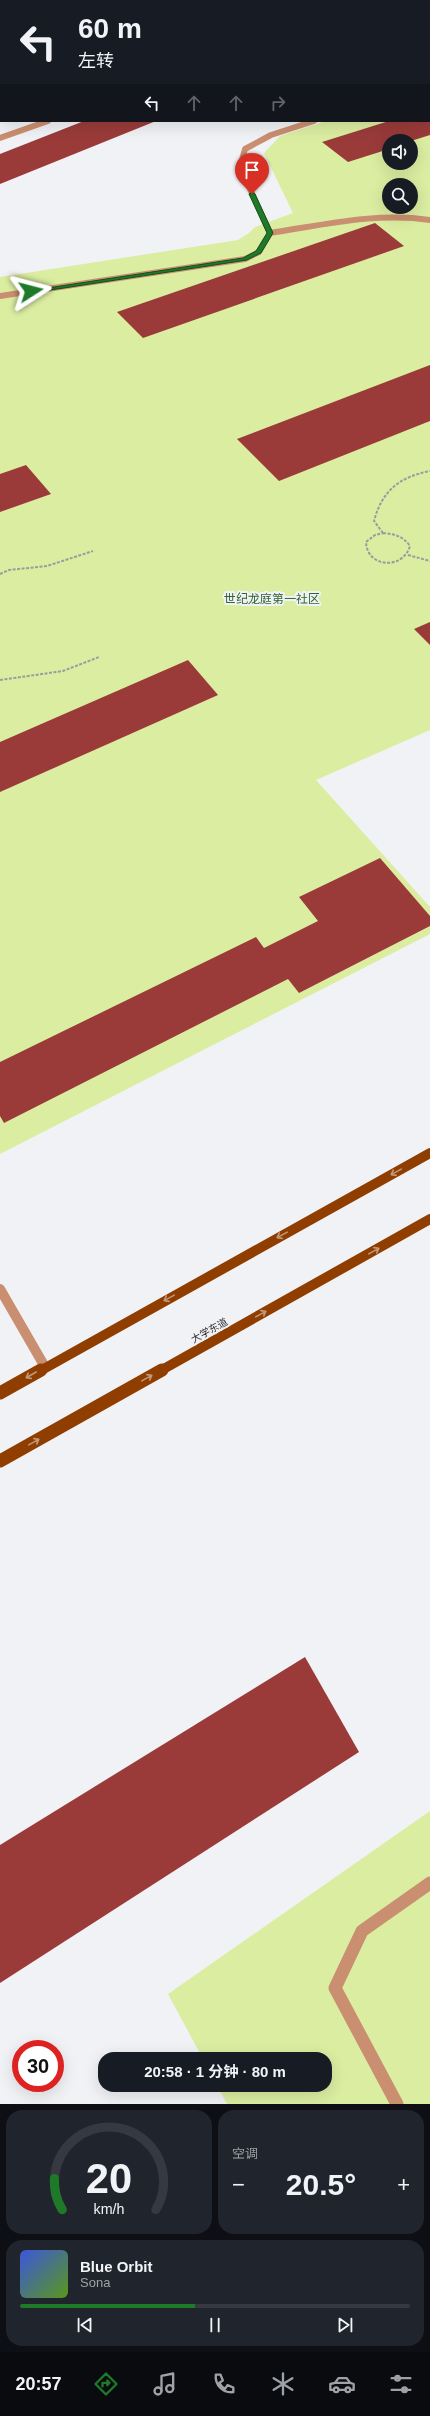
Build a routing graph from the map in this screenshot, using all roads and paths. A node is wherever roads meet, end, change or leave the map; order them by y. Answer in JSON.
{"nodes":[{"id":1,"x":45,"y":122,"type":"edge"},
{"id":2,"x":311,"y":122,"type":"edge"},
{"id":3,"x":0,"y":138,"type":"edge"},
{"id":4,"x":430,"y":220,"type":"edge"},
{"id":5,"x":270,"y":233,"type":"junction"},
{"id":6,"x":0,"y":296,"type":"edge"},
{"id":7,"x":430,"y":471,"type":"edge"},
{"id":8,"x":383,"y":533,"type":"junction"},
{"id":9,"x":93,"y":551,"type":"dead end"},
{"id":10,"x":408,"y":555,"type":"junction"},
{"id":11,"x":430,"y":561,"type":"edge"},
{"id":12,"x":0,"y":574,"type":"edge"},
{"id":13,"x":99,"y":657,"type":"dead end"},
{"id":14,"x":0,"y":680,"type":"edge"},
{"id":15,"x":430,"y":1153,"type":"edge"},
{"id":16,"x":430,"y":1219,"type":"edge"},
{"id":17,"x":0,"y":1289,"type":"edge"},
{"id":18,"x":45,"y":1367,"type":"junction"},
{"id":19,"x":0,"y":1393,"type":"edge"},
{"id":20,"x":0,"y":1461,"type":"edge"},
{"id":21,"x":430,"y":1882,"type":"edge"},
{"id":22,"x":397,"y":2104,"type":"edge"}],
"edges":[{"from":1,"to":3,"type":"street"},
{"from":2,"to":5,"type":"street"},
{"from":4,"to":5,"type":"street"},
{"from":5,"to":6,"type":"street"},
{"from":7,"to":8,"type":"path"},
{"from":8,"to":10,"type":"path"},
{"from":8,"to":10,"type":"path"},
{"from":9,"to":12,"type":"path"},
{"from":10,"to":11,"type":"path"},
{"from":13,"to":14,"type":"path"},
{"from":15,"to":18,"type":"main road","one_way":true},
{"from":20,"to":16,"type":"main road","name":"大学东道","one_way":true},
{"from":17,"to":18,"type":"street"},
{"from":18,"to":19,"type":"main road","one_way":true},
{"from":21,"to":22,"type":"street"}]}
